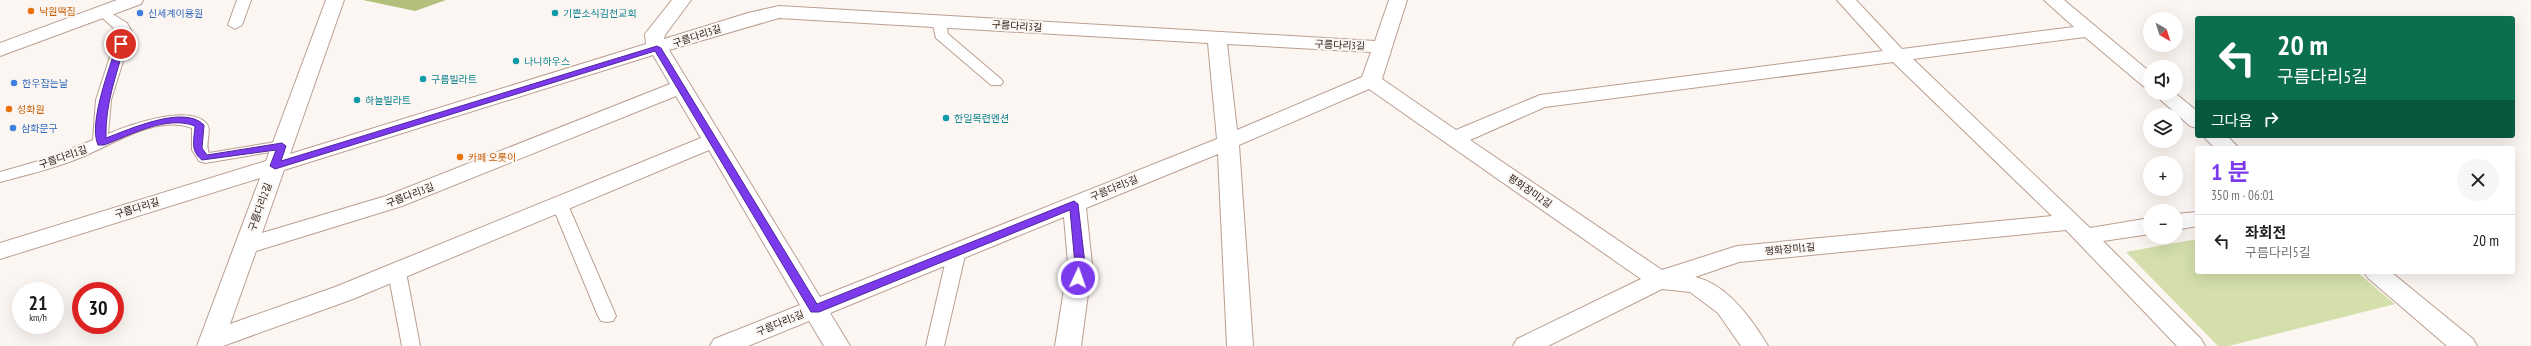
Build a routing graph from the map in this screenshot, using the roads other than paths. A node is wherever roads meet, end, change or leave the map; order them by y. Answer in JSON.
{"nodes":[{"id":1,"x":134,"y":0,"type":"edge"},
{"id":2,"x":244,"y":0,"type":"edge"},
{"id":3,"x":335,"y":0,"type":"edge"},
{"id":4,"x":682,"y":0,"type":"edge"},
{"id":5,"x":1398,"y":0,"type":"edge"},
{"id":6,"x":1846,"y":0,"type":"edge"},
{"id":7,"x":2053,"y":0,"type":"edge"},
{"id":8,"x":103,"y":12,"type":"junction"},
{"id":9,"x":939,"y":21,"type":"junction"},
{"id":10,"x":235,"y":25,"type":"dead end"},
{"id":11,"x":2089,"y":31,"type":"junction"},
{"id":12,"x":1217,"y":38,"type":"junction"},
{"id":13,"x":1382,"y":47,"type":"junction"},
{"id":14,"x":657,"y":48,"type":"junction"},
{"id":15,"x":0,"y":50,"type":"edge"},
{"id":16,"x":1897,"y":55,"type":"junction"},
{"id":17,"x":2143,"y":76,"type":"edge"},
{"id":18,"x":996,"y":82,"type":"dead end"},
{"id":19,"x":1371,"y":82,"type":"junction"},
{"id":20,"x":680,"y":87,"type":"junction"},
{"id":21,"x":2171,"y":100,"type":"edge"},
{"id":22,"x":2195,"y":120,"type":"edge"},
{"id":23,"x":2216,"y":138,"type":"edge"},
{"id":24,"x":1454,"y":139,"type":"junction"},
{"id":25,"x":713,"y":141,"type":"junction"},
{"id":26,"x":1228,"y":142,"type":"junction"},
{"id":27,"x":101,"y":143,"type":"junction"},
{"id":28,"x":2226,"y":146,"type":"edge"},
{"id":29,"x":278,"y":156,"type":"junction"},
{"id":30,"x":0,"y":177,"type":"edge"},
{"id":31,"x":1074,"y":204,"type":"junction"},
{"id":32,"x":560,"y":205,"type":"junction"},
{"id":33,"x":2195,"y":219,"type":"edge"},
{"id":34,"x":2183,"y":221,"type":"edge"},
{"id":35,"x":2143,"y":226,"type":"edge"},
{"id":36,"x":2078,"y":229,"type":"junction"},
{"id":37,"x":246,"y":246,"type":"junction"},
{"id":38,"x":0,"y":250,"type":"edge"},
{"id":39,"x":957,"y":252,"type":"junction"},
{"id":40,"x":397,"y":272,"type":"junction"},
{"id":41,"x":2378,"y":274,"type":"edge"},
{"id":42,"x":1659,"y":280,"type":"junction"},
{"id":43,"x":815,"y":309,"type":"junction"},
{"id":44,"x":606,"y":316,"type":"dead end"},
{"id":45,"x":211,"y":343,"type":"edge"},
{"id":46,"x":411,"y":346,"type":"edge"},
{"id":47,"x":723,"y":346,"type":"edge"},
{"id":48,"x":837,"y":346,"type":"edge"},
{"id":49,"x":935,"y":346,"type":"edge"},
{"id":50,"x":1068,"y":346,"type":"edge"},
{"id":51,"x":1240,"y":346,"type":"edge"},
{"id":52,"x":1526,"y":346,"type":"edge"},
{"id":53,"x":1755,"y":346,"type":"edge"},
{"id":54,"x":2192,"y":346,"type":"edge"},
{"id":55,"x":2464,"y":346,"type":"edge"}],
"edges":[{"from":1,"to":8,"type":"street"},
{"from":2,"to":10,"type":"lane"},
{"from":3,"to":29,"type":"street","name":"구름다리2길"},
{"from":4,"to":14,"type":"street"},
{"from":5,"to":13,"type":"street"},
{"from":6,"to":16,"type":"street"},
{"from":7,"to":11,"type":"street"},
{"from":8,"to":15,"type":"street"},
{"from":8,"to":27,"type":"lane"},
{"from":9,"to":12,"type":"street","name":"구름다리3길"},
{"from":9,"to":14,"type":"street","name":"구름다리3길"},
{"from":9,"to":18,"type":"lane"},
{"from":11,"to":16,"type":"street"},
{"from":11,"to":17,"type":"street"},
{"from":12,"to":13,"type":"street","name":"구름다리3길"},
{"from":12,"to":26,"type":"street"},
{"from":13,"to":19,"type":"street"},
{"from":14,"to":20,"type":"street","name":"구름다리3길"},
{"from":14,"to":29,"type":"street","name":"구름다리3길"},
{"from":16,"to":24,"type":"street"},
{"from":16,"to":36,"type":"street"},
{"from":19,"to":24,"type":"street","name":"평화장미2길"},
{"from":19,"to":26,"type":"street","name":"구름다리5길"},
{"from":20,"to":25,"type":"street","name":"구름다리3길"},
{"from":20,"to":37,"type":"street","name":"구름다리3길"},
{"from":21,"to":22,"type":"street"},
{"from":23,"to":28,"type":"street"},
{"from":24,"to":42,"type":"street","name":"평화장미2길"},
{"from":25,"to":32,"type":"street"},
{"from":25,"to":43,"type":"street","name":"구름다리3길"},
{"from":26,"to":31,"type":"street","name":"구름다리5길"},
{"from":26,"to":51,"type":"street"},
{"from":27,"to":29,"type":"lane","name":"구름다리1길"},
{"from":27,"to":30,"type":"lane","name":"구름다리1길"},
{"from":29,"to":37,"type":"street","name":"구름다리2길"},
{"from":29,"to":38,"type":"street","name":"구름다리길"},
{"from":31,"to":39,"type":"street","name":"구름다리5길"},
{"from":31,"to":50,"type":"street"},
{"from":32,"to":40,"type":"street"},
{"from":32,"to":44,"type":"lane"},
{"from":33,"to":34,"type":"street"},
{"from":35,"to":36,"type":"street","name":"평화장미1길"},
{"from":36,"to":42,"type":"street","name":"평화장미1길"},
{"from":36,"to":54,"type":"street"},
{"from":37,"to":45,"type":"street","name":"구름다리2길"},
{"from":39,"to":43,"type":"street","name":"구름다리5길"},
{"from":39,"to":49,"type":"lane"},
{"from":40,"to":45,"type":"street"},
{"from":40,"to":46,"type":"lane"},
{"from":41,"to":55,"type":"street"},
{"from":42,"to":52,"type":"street","name":"평화장미1길"},
{"from":42,"to":53,"type":"street","name":"평화장미2길"},
{"from":43,"to":47,"type":"street","name":"구름다리5길"},
{"from":43,"to":48,"type":"street","name":"구름다리3길"}]}
